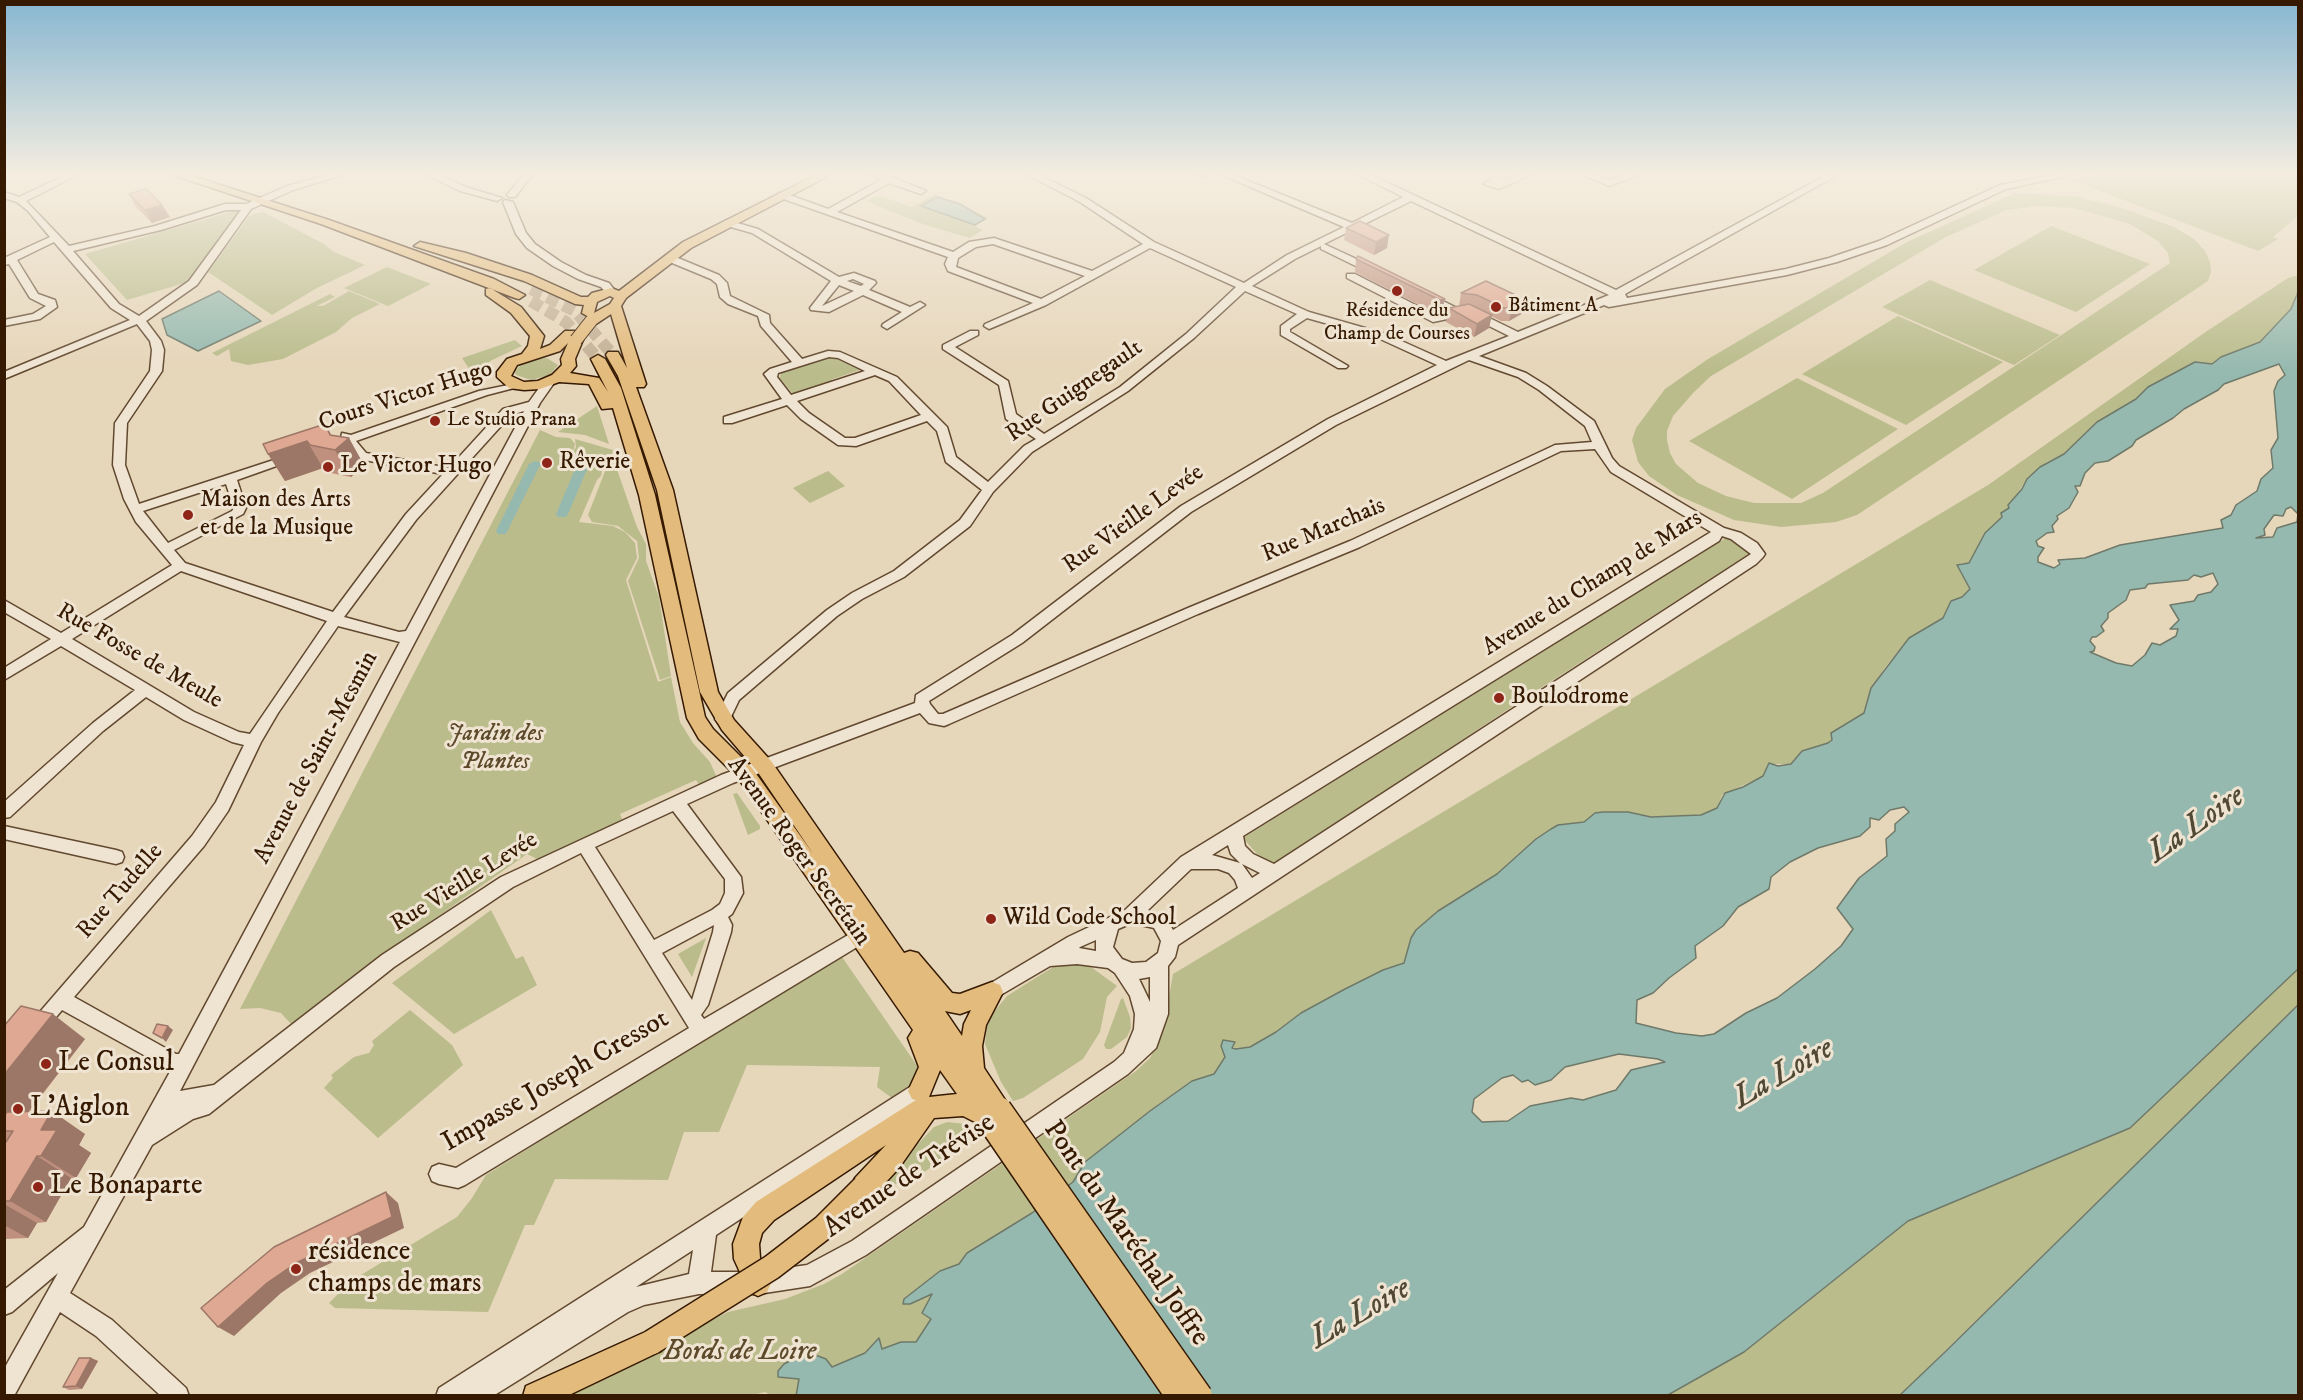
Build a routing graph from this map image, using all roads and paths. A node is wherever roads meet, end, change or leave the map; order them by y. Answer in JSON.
{"nodes":[{"id":1,"x":52,"y":239,"type":"edge"},
{"id":2,"x":56,"y":239,"type":"edge"},
{"id":3,"x":110,"y":239,"type":"edge"},
{"id":4,"x":225,"y":239,"type":"edge"},
{"id":5,"x":371,"y":239,"type":"edge"},
{"id":6,"x":396,"y":239,"type":"edge"},
{"id":7,"x":525,"y":239,"type":"edge"},
{"id":8,"x":701,"y":239,"type":"edge"},
{"id":9,"x":770,"y":239,"type":"edge"},
{"id":10,"x":908,"y":239,"type":"edge"},
{"id":11,"x":1143,"y":239,"type":"edge"},
{"id":12,"x":1325,"y":239,"type":"edge"},
{"id":13,"x":1507,"y":239,"type":"edge"},
{"id":14,"x":1716,"y":239,"type":"edge"},
{"id":15,"x":1891,"y":239,"type":"edge"},
{"id":16,"x":1150,"y":244,"type":"junction"},
{"id":17,"x":418,"y":246,"type":"junction"},
{"id":18,"x":1325,"y":246,"type":"dead end"},
{"id":19,"x":393,"y":248,"type":"junction"},
{"id":20,"x":65,"y":250,"type":"junction"},
{"id":21,"x":954,"y":256,"type":"junction"},
{"id":22,"x":5,"y":259,"type":"edge"},
{"id":23,"x":665,"y":261,"type":"junction"},
{"id":24,"x":1093,"y":275,"type":"junction"},
{"id":25,"x":1351,"y":276,"type":"dead end"},
{"id":26,"x":1386,"y":277,"type":"edge"},
{"id":27,"x":837,"y":280,"type":"junction"},
{"id":28,"x":1246,"y":286,"type":"junction"},
{"id":29,"x":531,"y":289,"type":"tunnel mouth"},
{"id":30,"x":860,"y":292,"type":"junction"},
{"id":31,"x":1416,"y":292,"type":"edge"},
{"id":32,"x":1617,"y":294,"type":"junction"},
{"id":33,"x":519,"y":295,"type":"tunnel mouth"},
{"id":34,"x":616,"y":298,"type":"junction"},
{"id":35,"x":1629,"y":299,"type":"junction"},
{"id":36,"x":591,"y":302,"type":"junction"},
{"id":37,"x":1042,"y":303,"type":"junction"},
{"id":38,"x":1589,"y":308,"type":"junction"},
{"id":39,"x":1457,"y":312,"type":"junction"},
{"id":40,"x":1305,"y":314,"type":"junction"},
{"id":41,"x":588,"y":319,"type":"junction"},
{"id":42,"x":139,"y":321,"type":"junction"},
{"id":43,"x":4,"y":323,"type":"edge"},
{"id":44,"x":886,"y":326,"type":"dead end"},
{"id":45,"x":989,"y":326,"type":"dead end"},
{"id":46,"x":974,"y":333,"type":"dead end"},
{"id":47,"x":1515,"y":336,"type":"junction"},
{"id":48,"x":573,"y":337,"type":"junction"},
{"id":49,"x":528,"y":355,"type":"junction"},
{"id":50,"x":612,"y":355,"type":"tunnel mouth"},
{"id":51,"x":1470,"y":356,"type":"junction"},
{"id":52,"x":598,"y":359,"type":"tunnel mouth"},
{"id":53,"x":799,"y":362,"type":"junction"},
{"id":54,"x":1446,"y":365,"type":"junction"},
{"id":55,"x":1342,"y":366,"type":"dead end"},
{"id":56,"x":875,"y":371,"type":"junction"},
{"id":57,"x":4,"y":376,"type":"edge"},
{"id":58,"x":552,"y":381,"type":"junction"},
{"id":59,"x":514,"y":383,"type":"junction"},
{"id":60,"x":789,"y":400,"type":"junction"},
{"id":61,"x":534,"y":403,"type":"junction"},
{"id":62,"x":929,"y":416,"type":"junction"},
{"id":63,"x":728,"y":420,"type":"dead end"},
{"id":64,"x":347,"y":438,"type":"junction"},
{"id":65,"x":1043,"y":438,"type":"junction"},
{"id":66,"x":1599,"y":445,"type":"junction"},
{"id":67,"x":309,"y":450,"type":"junction"},
{"id":68,"x":451,"y":472,"type":"junction"},
{"id":69,"x":230,"y":478,"type":"junction"},
{"id":70,"x":989,"y":489,"type":"junction"},
{"id":71,"x":665,"y":490,"type":"junction"},
{"id":72,"x":647,"y":495,"type":"junction"},
{"id":73,"x":136,"y":509,"type":"junction"},
{"id":74,"x":1719,"y":531,"type":"junction"},
{"id":75,"x":166,"y":549,"type":"junction"},
{"id":76,"x":180,"y":566,"type":"junction"},
{"id":77,"x":4,"y":605,"type":"edge"},
{"id":78,"x":334,"y":620,"type":"junction"},
{"id":79,"x":410,"y":636,"type":"junction"},
{"id":80,"x":63,"y":639,"type":"junction"},
{"id":81,"x":4,"y":675,"type":"edge"},
{"id":82,"x":144,"y":691,"type":"junction"},
{"id":83,"x":709,"y":692,"type":"junction"},
{"id":84,"x":733,"y":697,"type":"junction"},
{"id":85,"x":923,"y":706,"type":"junction"},
{"id":86,"x":723,"y":719,"type":"junction"},
{"id":87,"x":254,"y":740,"type":"junction"},
{"id":88,"x":755,"y":770,"type":"junction"},
{"id":89,"x":676,"y":802,"type":"junction"},
{"id":90,"x":4,"y":812,"type":"edge"},
{"id":91,"x":4,"y":832,"type":"edge"},
{"id":92,"x":1234,"y":834,"type":"junction"},
{"id":93,"x":584,"y":843,"type":"junction"},
{"id":94,"x":116,"y":857,"type":"dead end"},
{"id":95,"x":1187,"y":862,"type":"junction"},
{"id":96,"x":1275,"y":873,"type":"junction"},
{"id":97,"x":1247,"y":891,"type":"junction"},
{"id":98,"x":864,"y":914,"type":"junction"},
{"id":99,"x":718,"y":915,"type":"junction"},
{"id":100,"x":1131,"y":915,"type":"junction"},
{"id":101,"x":1111,"y":926,"type":"junction"},
{"id":102,"x":861,"y":936,"type":"junction"},
{"id":103,"x":1170,"y":941,"type":"junction"},
{"id":104,"x":651,"y":950,"type":"junction"},
{"id":105,"x":1046,"y":959,"type":"junction"},
{"id":106,"x":1159,"y":964,"type":"junction"},
{"id":107,"x":880,"y":965,"type":"junction"},
{"id":108,"x":1116,"y":965,"type":"junction"},
{"id":109,"x":992,"y":992,"type":"junction"},
{"id":110,"x":60,"y":1001,"type":"junction"},
{"id":111,"x":690,"y":1013,"type":"junction"},
{"id":112,"x":701,"y":1031,"type":"junction"},
{"id":113,"x":20,"y":1044,"type":"edge"},
{"id":114,"x":1131,"y":1059,"type":"junction"},
{"id":115,"x":184,"y":1063,"type":"junction"},
{"id":116,"x":973,"y":1071,"type":"junction"},
{"id":117,"x":221,"y":1092,"type":"junction"},
{"id":118,"x":165,"y":1100,"type":"junction"},
{"id":119,"x":924,"y":1100,"type":"junction"},
{"id":120,"x":990,"y":1114,"type":"junction"},
{"id":121,"x":145,"y":1138,"type":"junction"},
{"id":122,"x":439,"y":1174,"type":"dead end"},
{"id":123,"x":706,"y":1229,"type":"junction"},
{"id":124,"x":94,"y":1231,"type":"junction"},
{"id":125,"x":699,"y":1283,"type":"junction"},
{"id":126,"x":758,"y":1283,"type":"junction"},
{"id":127,"x":58,"y":1298,"type":"junction"},
{"id":128,"x":4,"y":1304,"type":"edge"},
{"id":129,"x":4,"y":1392,"type":"edge"},
{"id":130,"x":178,"y":1395,"type":"edge"},
{"id":131,"x":447,"y":1395,"type":"edge"},
{"id":132,"x":471,"y":1395,"type":"edge"},
{"id":133,"x":536,"y":1395,"type":"edge"},
{"id":134,"x":1178,"y":1395,"type":"edge"},
{"id":135,"x":1200,"y":1395,"type":"edge"}],
"edges":[{"from":1,"to":22,"type":"street"},
{"from":2,"to":20,"type":"street"},
{"from":3,"to":20,"type":"street"},
{"from":4,"to":42,"type":"street"},
{"from":5,"to":19,"type":"main road"},
{"from":6,"to":17,"type":"main road"},
{"from":7,"to":34,"type":"street"},
{"from":8,"to":23,"type":"main road"},
{"from":9,"to":27,"type":"street"},
{"from":10,"to":21,"type":"street"},
{"from":11,"to":16,"type":"street"},
{"from":12,"to":28,"type":"street","name":"Rue Guignegault"},
{"from":13,"to":32,"type":"street"},
{"from":14,"to":32,"type":"street","name":"Rue Vieille Levée"},
{"from":15,"to":35,"type":"street"},
{"from":16,"to":24,"type":"street"},
{"from":16,"to":28,"type":"street"},
{"from":17,"to":29,"type":"main road"},
{"from":17,"to":36,"type":"main road"},
{"from":18,"to":26,"type":"street"},
{"from":19,"to":33,"type":"main road"},
{"from":19,"to":49,"type":"main road"},
{"from":20,"to":42,"type":"street"},
{"from":21,"to":24,"type":"street"},
{"from":21,"to":37,"type":"street"},
{"from":22,"to":43,"type":"street"},
{"from":23,"to":34,"type":"main road"},
{"from":23,"to":53,"type":"street"},
{"from":24,"to":37,"type":"street"},
{"from":25,"to":39,"type":"street"},
{"from":27,"to":30,"type":"street"},
{"from":27,"to":30,"type":"street"},
{"from":28,"to":40,"type":"street"},
{"from":28,"to":65,"type":"street","name":"Rue Guignegault"},
{"from":30,"to":44,"type":"street"},
{"from":31,"to":39,"type":"street"},
{"from":32,"to":35,"type":"street"},
{"from":32,"to":38,"type":"street","name":"Rue Vieille Levée"},
{"from":34,"to":36,"type":"main road"},
{"from":34,"to":41,"type":"main road"},
{"from":34,"to":71,"type":"main road"},
{"from":35,"to":38,"type":"street"},
{"from":36,"to":41,"type":"main road"},
{"from":37,"to":45,"type":"street"},
{"from":38,"to":47,"type":"street","name":"Rue Vieille Levée"},
{"from":39,"to":47,"type":"street"},
{"from":40,"to":54,"type":"street"},
{"from":40,"to":55,"type":"street"},
{"from":41,"to":48,"type":"main road","bridge":true},
{"from":42,"to":57,"type":"street"},
{"from":42,"to":73,"type":"street"},
{"from":46,"to":65,"type":"street"},
{"from":47,"to":51,"type":"street","name":"Rue Vieille Levée"},
{"from":48,"to":49,"type":"main road"},
{"from":48,"to":58,"type":"main road"},
{"from":49,"to":59,"type":"main road"},
{"from":50,"to":71,"type":"main road","name":"Avenue Roger Secrétain"},
{"from":51,"to":54,"type":"street","name":"Rue Vieille Levée"},
{"from":51,"to":66,"type":"street"},
{"from":52,"to":72,"type":"main road","name":"Avenue Roger Secrétain"},
{"from":53,"to":56,"type":"street"},
{"from":53,"to":60,"type":"street"},
{"from":54,"to":85,"type":"street","name":"Rue Vieille Levée"},
{"from":56,"to":60,"type":"street"},
{"from":56,"to":62,"type":"street"},
{"from":58,"to":59,"type":"main road"},
{"from":58,"to":61,"type":"street","name":"Avenue de Saint-Mesmin"},
{"from":58,"to":72,"type":"main road"},
{"from":59,"to":61,"type":"street"},
{"from":59,"to":64,"type":"street","name":"Cours Victor Hugo"},
{"from":60,"to":62,"type":"street"},
{"from":60,"to":63,"type":"street"},
{"from":61,"to":68,"type":"street","name":"Rue Tudelle"},
{"from":61,"to":79,"type":"street","name":"Avenue de Saint-Mesmin"},
{"from":62,"to":70,"type":"street"},
{"from":64,"to":67,"type":"street","name":"Cours Victor Hugo"},
{"from":64,"to":68,"type":"street"},
{"from":65,"to":70,"type":"street","name":"Rue Guignegault"},
{"from":66,"to":74,"type":"street"},
{"from":66,"to":85,"type":"street","name":"Rue Marchais"},
{"from":67,"to":69,"type":"street","name":"Cours Victor Hugo"},
{"from":67,"to":73,"type":"street","name":"Cours Victor Hugo"},
{"from":68,"to":78,"type":"street","name":"Rue Tudelle"},
{"from":69,"to":73,"type":"street","name":"Cours Victor Hugo"},
{"from":69,"to":75,"type":"street"},
{"from":70,"to":84,"type":"street","name":"Rue Guignegault"},
{"from":71,"to":83,"type":"main road","name":"Avenue Roger Secrétain"},
{"from":72,"to":88,"type":"main road","name":"Avenue Roger Secrétain"},
{"from":73,"to":75,"type":"street"},
{"from":74,"to":92,"type":"street","name":"Avenue du Champ de Mars"},
{"from":74,"to":96,"type":"street","name":"Avenue du Champ de Mars"},
{"from":75,"to":76,"type":"street"},
{"from":76,"to":78,"type":"street"},
{"from":76,"to":80,"type":"street"},
{"from":77,"to":80,"type":"street","name":"Rue Fosse de Meule"},
{"from":78,"to":79,"type":"street"},
{"from":78,"to":87,"type":"street","name":"Rue Tudelle"},
{"from":79,"to":115,"type":"street","name":"Avenue de Saint-Mesmin"},
{"from":80,"to":81,"type":"street"},
{"from":80,"to":82,"type":"street","name":"Rue Fosse de Meule"},
{"from":82,"to":87,"type":"street","name":"Rue Fosse de Meule"},
{"from":82,"to":90,"type":"street"},
{"from":83,"to":84,"type":"street"},
{"from":83,"to":86,"type":"main road","name":"Avenue Roger Secrétain"},
{"from":84,"to":86,"type":"street","name":"Rue Guignegault"},
{"from":85,"to":88,"type":"street","name":"Rue Vieille Levée"},
{"from":86,"to":88,"type":"main road","name":"Avenue Roger Secrétain"},
{"from":87,"to":110,"type":"street","name":"Rue Tudelle"},
{"from":88,"to":89,"type":"street","name":"Rue Vieille Levée"},
{"from":88,"to":98,"type":"main road","name":"Avenue Roger Secrétain"},
{"from":88,"to":102,"type":"main road","name":"Avenue Roger Secrétain"},
{"from":89,"to":93,"type":"street","name":"Rue Vieille Levée"},
{"from":89,"to":99,"type":"street"},
{"from":91,"to":94,"type":"street"},
{"from":92,"to":95,"type":"street","name":"Avenue du Champ de Mars"},
{"from":92,"to":96,"type":"street"},
{"from":93,"to":104,"type":"street"},
{"from":93,"to":117,"type":"street","name":"Rue Vieille Levée"},
{"from":95,"to":97,"type":"street"},
{"from":95,"to":100,"type":"street","name":"Avenue du Champ de Mars"},
{"from":96,"to":97,"type":"street","name":"Avenue du Champ de Mars"},
{"from":97,"to":103,"type":"street","name":"Avenue du Champ de Mars"},
{"from":98,"to":109,"type":"main road"},
{"from":98,"to":116,"type":"main road","name":"Avenue Roger Secrétain"},
{"from":99,"to":104,"type":"street"},
{"from":99,"to":111,"type":"street"},
{"from":100,"to":101,"type":"street","name":"Avenue du Champ de Mars"},
{"from":100,"to":103,"type":"street"},
{"from":101,"to":105,"type":"street","name":"Avenue du Champ de Mars"},
{"from":101,"to":108,"type":"street"},
{"from":102,"to":107,"type":"main road","name":"Avenue Roger Secrétain"},
{"from":102,"to":112,"type":"street","name":"Impasse Joseph Cressot"},
{"from":103,"to":106,"type":"street"},
{"from":104,"to":111,"type":"street"},
{"from":105,"to":108,"type":"street","name":"Avenue du Champ de Mars"},
{"from":105,"to":109,"type":"street","name":"Avenue du Champ de Mars"},
{"from":106,"to":108,"type":"street","name":"Avenue du Champ de Mars"},
{"from":106,"to":114,"type":"street","name":"Avenue de Trévise"},
{"from":107,"to":119,"type":"main road"},
{"from":107,"to":120,"type":"main road","name":"Avenue Roger Secrétain"},
{"from":108,"to":114,"type":"street"},
{"from":109,"to":116,"type":"main road"},
{"from":110,"to":113,"type":"street","name":"Rue Tudelle"},
{"from":110,"to":115,"type":"street"},
{"from":111,"to":112,"type":"street"},
{"from":112,"to":122,"type":"street","name":"Impasse Joseph Cressot"},
{"from":114,"to":126,"type":"street","name":"Avenue de Trévise"},
{"from":115,"to":118,"type":"street","name":"Avenue de Saint-Mesmin"},
{"from":116,"to":120,"type":"main road","name":"Avenue Roger Secrétain"},
{"from":117,"to":118,"type":"street"},
{"from":117,"to":121,"type":"street","name":"Rue Vieille Levée"},
{"from":118,"to":121,"type":"street","name":"Avenue de Saint-Mesmin"},
{"from":119,"to":120,"type":"main road"},
{"from":119,"to":123,"type":"street"},
{"from":119,"to":126,"type":"main road"},
{"from":119,"to":133,"type":"main road","bridge":true},
{"from":120,"to":134,"type":"main road","name":"Pont du Maréchal Joffre","bridge":true},
{"from":120,"to":135,"type":"main road","name":"Pont du Maréchal Joffre","bridge":true},
{"from":121,"to":124,"type":"street","name":"Avenue de Saint-Mesmin"},
{"from":123,"to":125,"type":"street"},
{"from":123,"to":131,"type":"street"},
{"from":124,"to":127,"type":"street","name":"Avenue de Saint-Mesmin"},
{"from":124,"to":128,"type":"street"},
{"from":125,"to":126,"type":"street","name":"Avenue de Trévise"},
{"from":125,"to":132,"type":"street","name":"Avenue de Trévise"},
{"from":127,"to":129,"type":"street","name":"Avenue de Saint-Mesmin"},
{"from":127,"to":130,"type":"street"}]}
